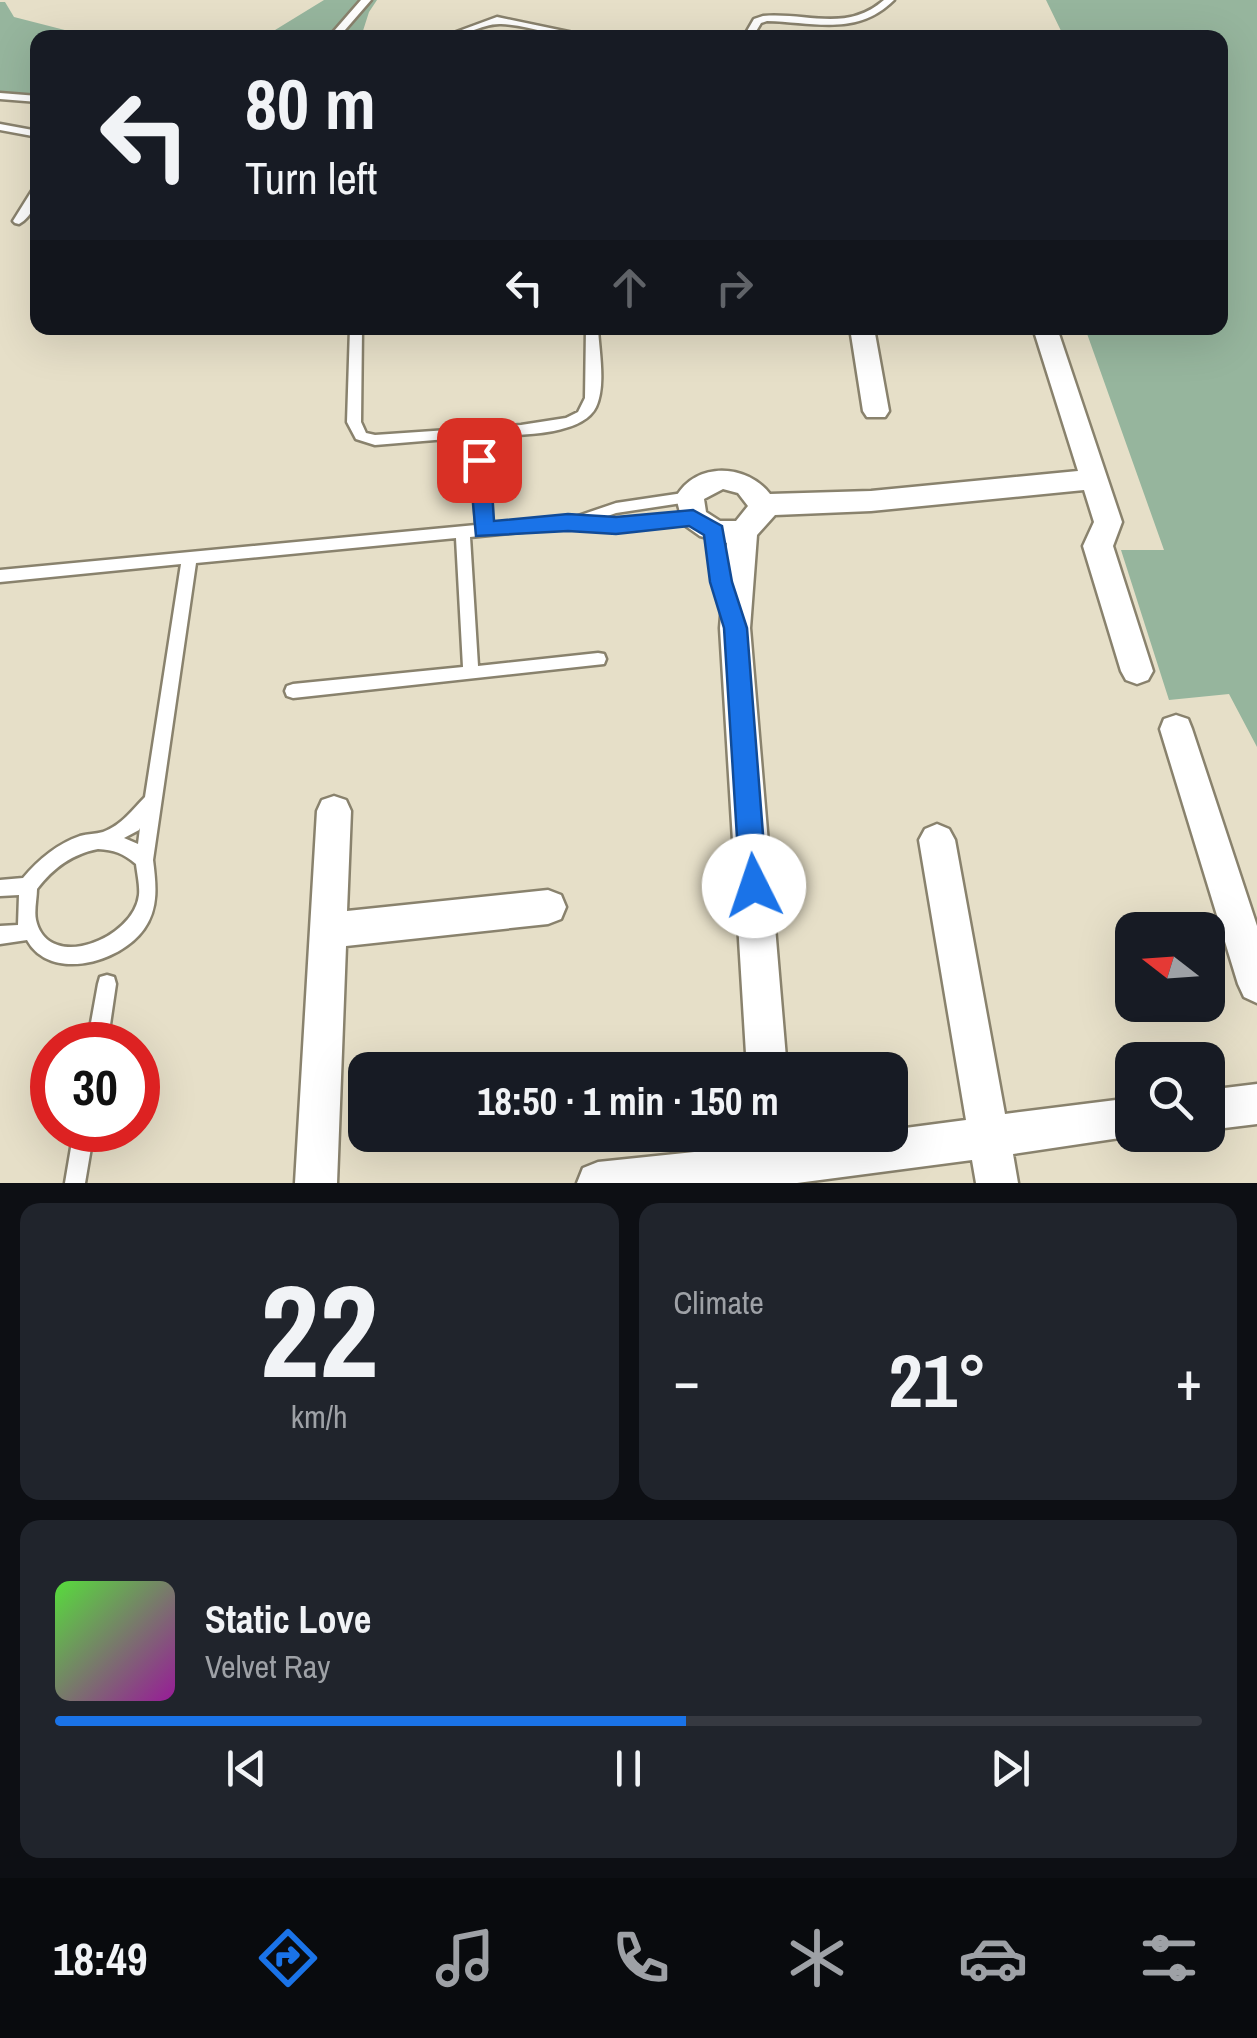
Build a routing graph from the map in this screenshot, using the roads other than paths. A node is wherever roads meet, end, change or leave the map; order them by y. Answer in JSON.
{"nodes":[{"id":1,"x":366,"y":0,"type":"edge"},
{"id":2,"x":889,"y":0,"type":"edge"},
{"id":3,"x":339,"y":30,"type":"edge"},
{"id":4,"x":468,"y":30,"type":"edge"},
{"id":5,"x":544,"y":30,"type":"edge"},
{"id":6,"x":753,"y":30,"type":"edge"},
{"id":7,"x":0,"y":96,"type":"edge"},
{"id":8,"x":30,"y":98,"type":"edge"},
{"id":9,"x":0,"y":127,"type":"edge"},
{"id":10,"x":30,"y":133,"type":"edge"},
{"id":11,"x":30,"y":203,"type":"edge"},
{"id":12,"x":19,"y":222,"type":"dead end"},
{"id":13,"x":356,"y":335,"type":"edge"},
{"id":14,"x":592,"y":335,"type":"edge"},
{"id":15,"x":863,"y":335,"type":"edge"},
{"id":16,"x":1047,"y":335,"type":"edge"},
{"id":17,"x":876,"y":411,"type":"dead end"},
{"id":18,"x":477,"y":432,"type":"junction"},
{"id":19,"x":1094,"y":478,"type":"junction"},
{"id":20,"x":762,"y":505,"type":"junction"},
{"id":21,"x":710,"y":519,"type":"junction"},
{"id":22,"x":484,"y":530,"type":"junction"},
{"id":23,"x":463,"y":532,"type":"junction"},
{"id":24,"x":189,"y":558,"type":"junction"},
{"id":25,"x":3,"y":576,"type":"edge"},
{"id":26,"x":0,"y":596,"type":"edge"},
{"id":27,"x":598,"y":659,"type":"dead end"},
{"id":28,"x":471,"y":672,"type":"junction"},
{"id":29,"x":1137,"y":672,"type":"dead end"},
{"id":30,"x":293,"y":691,"type":"dead end"},
{"id":31,"x":1176,"y":729,"type":"dead end"},
{"id":32,"x":153,"y":794,"type":"junction"},
{"id":33,"x":334,"y":812,"type":"dead end"},
{"id":34,"x":105,"y":840,"type":"junction"},
{"id":35,"x":937,"y":840,"type":"dead end"},
{"id":36,"x":144,"y":860,"type":"junction"},
{"id":37,"x":28,"y":886,"type":"junction"},
{"id":38,"x":0,"y":888,"type":"edge"},
{"id":39,"x":548,"y":907,"type":"dead end"},
{"id":40,"x":328,"y":931,"type":"junction"},
{"id":41,"x":23,"y":933,"type":"junction"},
{"id":42,"x":0,"y":935,"type":"edge"},
{"id":43,"x":107,"y":984,"type":"dead end"},
{"id":44,"x":1257,"y":984,"type":"edge"},
{"id":45,"x":101,"y":1022,"type":"edge"},
{"id":46,"x":766,"y":1052,"type":"edge"},
{"id":47,"x":1257,"y":1104,"type":"edge"},
{"id":48,"x":1225,"y":1108,"type":"edge"},
{"id":49,"x":1115,"y":1120,"type":"edge"},
{"id":50,"x":989,"y":1135,"type":"junction"},
{"id":51,"x":81,"y":1152,"type":"edge"},
{"id":52,"x":773,"y":1160,"type":"edge"},
{"id":53,"x":76,"y":1183,"type":"edge"},
{"id":54,"x":316,"y":1183,"type":"edge"},
{"id":55,"x":598,"y":1183,"type":"edge"},
{"id":56,"x":997,"y":1183,"type":"edge"}],
"edges":[{"from":1,"to":3,"type":"lane"},
{"from":2,"to":6,"type":"lane"},
{"from":4,"to":5,"type":"lane"},
{"from":7,"to":8,"type":"lane"},
{"from":9,"to":10,"type":"lane"},
{"from":11,"to":12,"type":"lane"},
{"from":13,"to":18,"type":"lane"},
{"from":14,"to":18,"type":"lane"},
{"from":15,"to":17,"type":"street"},
{"from":16,"to":19,"type":"street"},
{"from":18,"to":22,"type":"lane"},
{"from":19,"to":20,"type":"street"},
{"from":19,"to":29,"type":"street"},
{"from":20,"to":21,"type":"street"},
{"from":20,"to":21,"type":"street"},
{"from":21,"to":22,"type":"lane"},
{"from":21,"to":46,"type":"street"},
{"from":22,"to":23,"type":"lane"},
{"from":23,"to":24,"type":"lane"},
{"from":23,"to":28,"type":"lane"},
{"from":24,"to":25,"type":"lane"},
{"from":24,"to":32,"type":"lane"},
{"from":25,"to":26,"type":"lane"},
{"from":27,"to":28,"type":"lane"},
{"from":28,"to":30,"type":"lane"},
{"from":31,"to":44,"type":"street"},
{"from":32,"to":34,"type":"lane"},
{"from":32,"to":36,"type":"lane"},
{"from":33,"to":40,"type":"street"},
{"from":34,"to":36,"type":"lane"},
{"from":34,"to":37,"type":"lane"},
{"from":35,"to":50,"type":"street"},
{"from":36,"to":41,"type":"lane"},
{"from":37,"to":38,"type":"lane"},
{"from":37,"to":41,"type":"lane"},
{"from":39,"to":40,"type":"street"},
{"from":40,"to":54,"type":"street"},
{"from":41,"to":42,"type":"lane"},
{"from":43,"to":45,"type":"lane"},
{"from":47,"to":48,"type":"street"},
{"from":49,"to":50,"type":"street"},
{"from":50,"to":52,"type":"street"},
{"from":50,"to":56,"type":"street"},
{"from":51,"to":53,"type":"lane"},
{"from":52,"to":55,"type":"street"}]}
